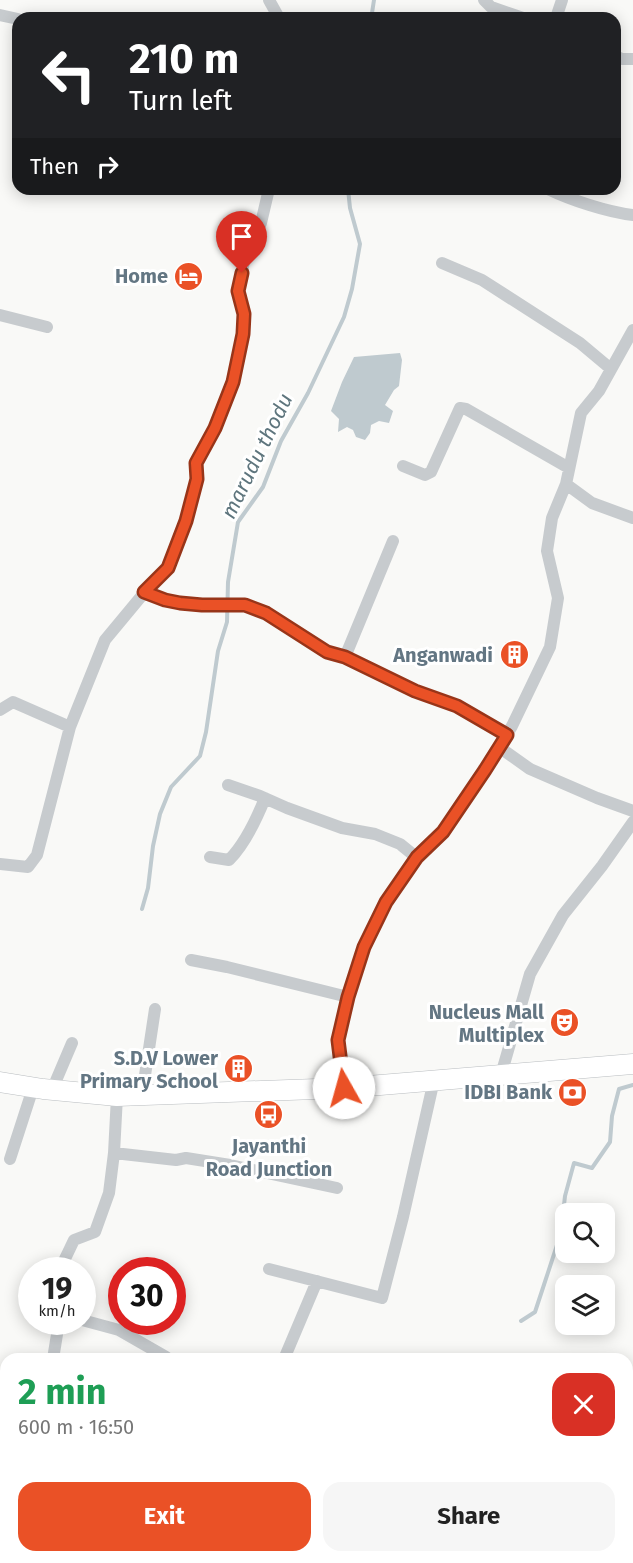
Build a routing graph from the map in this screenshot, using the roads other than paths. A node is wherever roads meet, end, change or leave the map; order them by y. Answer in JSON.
{"nodes":[{"id":1,"x":484,"y":0,"type":"edge"},
{"id":2,"x":506,"y":12,"type":"edge"},
{"id":3,"x":268,"y":195,"type":"edge"},
{"id":4,"x":562,"y":195,"type":"edge"},
{"id":5,"x":633,"y":215,"type":"edge"},
{"id":6,"x":442,"y":263,"type":"dead end"},
{"id":7,"x":0,"y":315,"type":"edge"},
{"id":8,"x":47,"y":327,"type":"dead end"},
{"id":9,"x":633,"y":330,"type":"edge"},
{"id":10,"x":628,"y":348,"type":"edge"},
{"id":11,"x":610,"y":369,"type":"junction"},
{"id":12,"x":403,"y":466,"type":"dead end"},
{"id":13,"x":569,"y":468,"type":"junction"},
{"id":14,"x":566,"y":484,"type":"junction"},
{"id":15,"x":633,"y":518,"type":"edge"},
{"id":16,"x":393,"y":541,"type":"dead end"},
{"id":17,"x":144,"y":592,"type":"junction"},
{"id":18,"x":345,"y":657,"type":"junction"},
{"id":19,"x":0,"y":710,"type":"edge"},
{"id":20,"x":70,"y":726,"type":"junction"},
{"id":21,"x":507,"y":735,"type":"junction"},
{"id":22,"x":499,"y":747,"type":"junction"},
{"id":23,"x":228,"y":785,"type":"dead end"},
{"id":24,"x":265,"y":798,"type":"junction"},
{"id":25,"x":633,"y":810,"type":"edge"},
{"id":26,"x":633,"y":822,"type":"edge"},
{"id":27,"x":210,"y":857,"type":"dead end"},
{"id":28,"x":417,"y":857,"type":"junction"},
{"id":29,"x":0,"y":864,"type":"edge"},
{"id":30,"x":191,"y":960,"type":"dead end"},
{"id":31,"x":348,"y":997,"type":"junction"},
{"id":32,"x":155,"y":1009,"type":"dead end"},
{"id":33,"x":72,"y":1043,"type":"dead end"},
{"id":34,"x":633,"y":1064,"type":"edge"},
{"id":35,"x":501,"y":1075,"type":"junction"},
{"id":36,"x":434,"y":1080,"type":"junction"},
{"id":37,"x":0,"y":1082,"type":"edge"},
{"id":38,"x":344,"y":1088,"type":"junction"},
{"id":39,"x":42,"y":1089,"type":"junction"},
{"id":40,"x":142,"y":1095,"type":"junction"},
{"id":41,"x":117,"y":1096,"type":"junction"},
{"id":42,"x":114,"y":1153,"type":"junction"},
{"id":43,"x":10,"y":1159,"type":"dead end"},
{"id":44,"x":337,"y":1188,"type":"dead end"},
{"id":45,"x":66,"y":1257,"type":"edge"},
{"id":46,"x":269,"y":1269,"type":"dead end"},
{"id":47,"x":317,"y":1281,"type":"junction"},
{"id":48,"x":96,"y":1324,"type":"edge"},
{"id":49,"x":57,"y":1335,"type":"edge"},
{"id":50,"x":54,"y":1353,"type":"edge"},
{"id":51,"x":159,"y":1353,"type":"edge"},
{"id":52,"x":287,"y":1353,"type":"edge"}],
"edges":[{"from":1,"to":2,"type":"street"},
{"from":3,"to":17,"type":"street"},
{"from":4,"to":5,"type":"street"},
{"from":6,"to":11,"type":"street"},
{"from":7,"to":8,"type":"street"},
{"from":9,"to":10,"type":"street"},
{"from":10,"to":11,"type":"street"},
{"from":11,"to":13,"type":"street"},
{"from":12,"to":13,"type":"street"},
{"from":13,"to":14,"type":"street"},
{"from":14,"to":15,"type":"street"},
{"from":14,"to":21,"type":"street"},
{"from":16,"to":18,"type":"street"},
{"from":17,"to":18,"type":"street"},
{"from":17,"to":20,"type":"street"},
{"from":18,"to":21,"type":"street"},
{"from":19,"to":20,"type":"street"},
{"from":20,"to":29,"type":"street"},
{"from":21,"to":22,"type":"street"},
{"from":22,"to":25,"type":"street"},
{"from":22,"to":28,"type":"street"},
{"from":23,"to":24,"type":"street"},
{"from":24,"to":27,"type":"street"},
{"from":24,"to":28,"type":"street"},
{"from":26,"to":35,"type":"street"},
{"from":28,"to":31,"type":"street"},
{"from":30,"to":31,"type":"street"},
{"from":31,"to":38,"type":"street"},
{"from":32,"to":40,"type":"street"},
{"from":33,"to":39,"type":"street"},
{"from":34,"to":35,"type":"highway"},
{"from":35,"to":36,"type":"highway"},
{"from":36,"to":38,"type":"highway"},
{"from":36,"to":47,"type":"street"},
{"from":37,"to":39,"type":"highway"},
{"from":38,"to":40,"type":"highway"},
{"from":39,"to":41,"type":"highway"},
{"from":39,"to":43,"type":"street"},
{"from":40,"to":41,"type":"highway"},
{"from":41,"to":42,"type":"street"},
{"from":42,"to":44,"type":"street"},
{"from":42,"to":45,"type":"street"},
{"from":46,"to":47,"type":"street"},
{"from":47,"to":52,"type":"street"},
{"from":48,"to":51,"type":"street"},
{"from":49,"to":50,"type":"street"}]}
